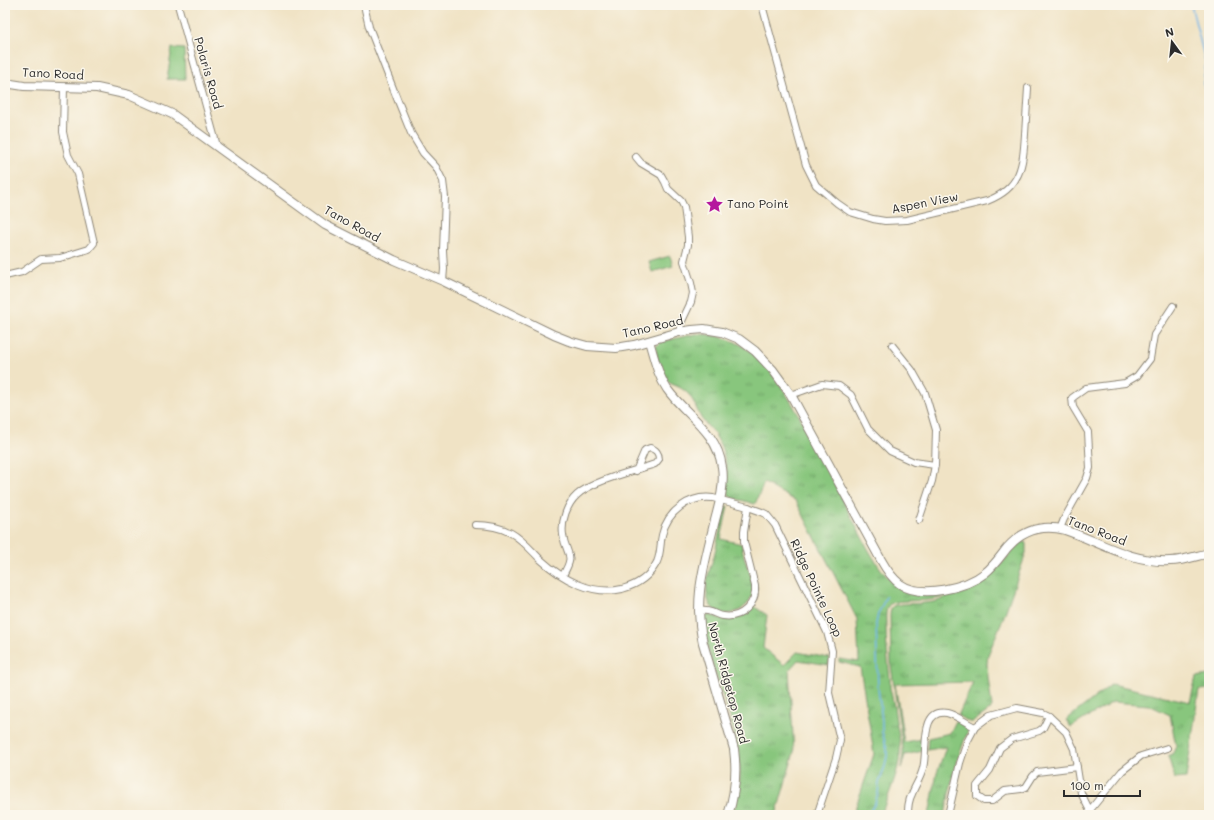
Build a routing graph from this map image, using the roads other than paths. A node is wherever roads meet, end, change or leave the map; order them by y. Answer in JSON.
{"nodes":[{"id":1,"x":178,"y":5,"type":"edge"},
{"id":2,"x":364,"y":5,"type":"edge"},
{"id":3,"x":762,"y":5,"type":"edge"},
{"id":4,"x":5,"y":83,"type":"edge"},
{"id":5,"x":64,"y":88,"type":"junction"},
{"id":6,"x":1028,"y":88,"type":"dead end"},
{"id":7,"x":217,"y":146,"type":"junction"},
{"id":8,"x":636,"y":157,"type":"dead end"},
{"id":9,"x":816,"y":185,"type":"junction"},
{"id":10,"x":810,"y":189,"type":"dead end"},
{"id":11,"x":5,"y":276,"type":"edge"},
{"id":12,"x":443,"y":281,"type":"junction"},
{"id":13,"x":1173,"y":306,"type":"dead end"},
{"id":14,"x":679,"y":332,"type":"junction"},
{"id":15,"x":649,"y":341,"type":"junction"},
{"id":16,"x":892,"y":345,"type":"dead end"},
{"id":17,"x":791,"y":395,"type":"junction"},
{"id":18,"x":935,"y":465,"type":"junction"},
{"id":19,"x":636,"y":471,"type":"dead end"},
{"id":20,"x":720,"y":499,"type":"junction"},
{"id":21,"x":748,"y":507,"type":"junction"},
{"id":22,"x":919,"y":520,"type":"dead end"},
{"id":23,"x":475,"y":525,"type":"dead end"},
{"id":24,"x":1060,"y":529,"type":"junction"},
{"id":25,"x":1209,"y":553,"type":"edge"},
{"id":26,"x":563,"y":575,"type":"junction"},
{"id":27,"x":698,"y":611,"type":"junction"},
{"id":28,"x":1049,"y":716,"type":"junction"},
{"id":29,"x":975,"y":727,"type":"junction"},
{"id":30,"x":1167,"y":748,"type":"dead end"},
{"id":31,"x":1077,"y":767,"type":"junction"},
{"id":32,"x":1091,"y":813,"type":"edge"},
{"id":33,"x":728,"y":815,"type":"edge"},
{"id":34,"x":817,"y":815,"type":"edge"},
{"id":35,"x":908,"y":815,"type":"edge"},
{"id":36,"x":948,"y":815,"type":"edge"}],
"edges":[{"from":1,"to":7,"type":"street","name":"Polaris Road"},
{"from":2,"to":12,"type":"street"},
{"from":3,"to":9,"type":"street","name":"Aspen View"},
{"from":4,"to":5,"type":"street","name":"Tano Road"},
{"from":5,"to":7,"type":"street","name":"Tano Road"},
{"from":5,"to":11,"type":"street"},
{"from":6,"to":9,"type":"street","name":"Aspen View"},
{"from":7,"to":12,"type":"street","name":"Tano Road"},
{"from":8,"to":14,"type":"street"},
{"from":9,"to":10,"type":"street"},
{"from":12,"to":15,"type":"street","name":"Tano Road"},
{"from":13,"to":24,"type":"street"},
{"from":14,"to":15,"type":"street","name":"Tano Road"},
{"from":14,"to":17,"type":"street","name":"Tano Road"},
{"from":15,"to":20,"type":"street","name":"North Ridgetop Road"},
{"from":16,"to":18,"type":"street"},
{"from":17,"to":18,"type":"street"},
{"from":17,"to":24,"type":"street","name":"Tano Road"},
{"from":18,"to":22,"type":"street"},
{"from":19,"to":26,"type":"street"},
{"from":20,"to":21,"type":"street","name":"Ridge Pointe Loop"},
{"from":20,"to":26,"type":"street","name":"Ridge Pointe Loop"},
{"from":20,"to":27,"type":"street","name":"North Ridgetop Road"},
{"from":21,"to":27,"type":"street"},
{"from":21,"to":34,"type":"street","name":"Ridge Pointe Loop"},
{"from":23,"to":26,"type":"street","name":"Ridge Pointe Loop"},
{"from":24,"to":25,"type":"street","name":"Tano Road"},
{"from":27,"to":33,"type":"street","name":"North Ridgetop Road"},
{"from":28,"to":29,"type":"street"},
{"from":28,"to":31,"type":"street"},
{"from":28,"to":31,"type":"street"},
{"from":29,"to":35,"type":"street"},
{"from":29,"to":36,"type":"street"},
{"from":30,"to":32,"type":"street"},
{"from":31,"to":32,"type":"street"}]}
